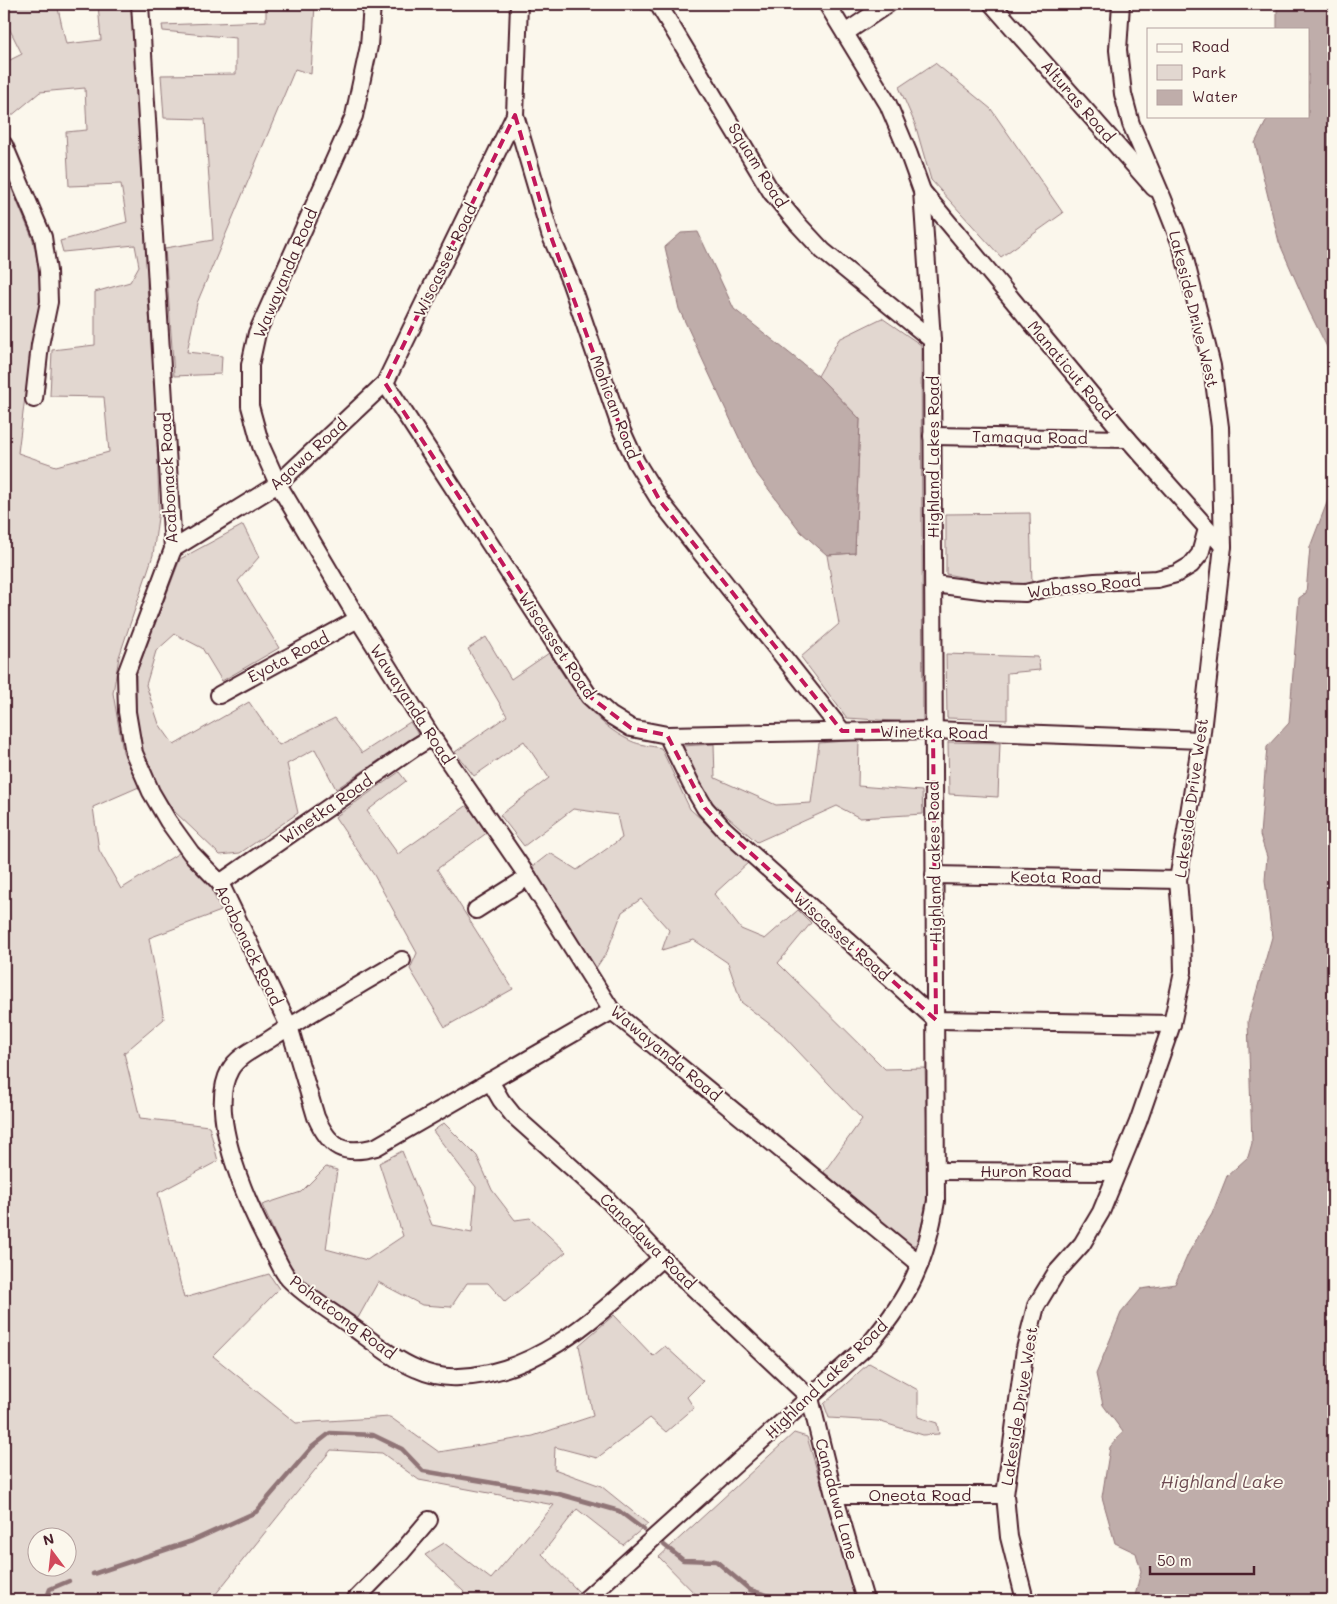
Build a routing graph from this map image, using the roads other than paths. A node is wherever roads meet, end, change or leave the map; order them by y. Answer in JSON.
{"nodes":[{"id":1,"x":140,"y":4,"type":"edge"},
{"id":2,"x":372,"y":4,"type":"edge"},
{"id":3,"x":519,"y":4,"type":"edge"},
{"id":4,"x":658,"y":4,"type":"edge"},
{"id":5,"x":827,"y":4,"type":"edge"},
{"id":6,"x":888,"y":4,"type":"edge"},
{"id":7,"x":992,"y":4,"type":"edge"},
{"id":8,"x":1121,"y":4,"type":"edge"},
{"id":9,"x":845,"y":33,"type":"junction"},
{"id":10,"x":515,"y":115,"type":"junction"},
{"id":11,"x":4,"y":145,"type":"edge"},
{"id":12,"x":922,"y":191,"type":"junction"},
{"id":13,"x":1163,"y":199,"type":"junction"},
{"id":14,"x":932,"y":340,"type":"junction"},
{"id":15,"x":385,"y":383,"type":"junction"},
{"id":16,"x":34,"y":399,"type":"dead end"},
{"id":17,"x":932,"y":436,"type":"junction"},
{"id":18,"x":1128,"y":439,"type":"junction"},
{"id":19,"x":278,"y":484,"type":"junction"},
{"id":20,"x":1207,"y":529,"type":"junction"},
{"id":21,"x":1223,"y":546,"type":"junction"},
{"id":22,"x":173,"y":549,"type":"junction"},
{"id":23,"x":934,"y":584,"type":"junction"},
{"id":24,"x":358,"y":619,"type":"junction"},
{"id":25,"x":219,"y":694,"type":"dead end"},
{"id":26,"x":933,"y":730,"type":"junction"},
{"id":27,"x":842,"y":732,"type":"junction"},
{"id":28,"x":667,"y":735,"type":"junction"},
{"id":29,"x":432,"y":737,"type":"junction"},
{"id":30,"x":1201,"y":740,"type":"junction"},
{"id":31,"x":934,"y":875,"type":"junction"},
{"id":32,"x":528,"y":877,"type":"junction"},
{"id":33,"x":1178,"y":880,"type":"junction"},
{"id":34,"x":220,"y":883,"type":"junction"},
{"id":35,"x":476,"y":910,"type":"dead end"},
{"id":36,"x":402,"y":960,"type":"dead end"},
{"id":37,"x":612,"y":1011,"type":"junction"},
{"id":38,"x":936,"y":1020,"type":"junction"},
{"id":39,"x":1172,"y":1024,"type":"junction"},
{"id":40,"x":289,"y":1026,"type":"junction"},
{"id":41,"x":490,"y":1080,"type":"junction"},
{"id":42,"x":936,"y":1171,"type":"junction"},
{"id":43,"x":1116,"y":1172,"type":"junction"},
{"id":44,"x":662,"y":1258,"type":"junction"},
{"id":45,"x":920,"y":1264,"type":"junction"},
{"id":46,"x":810,"y":1398,"type":"junction"},
{"id":47,"x":834,"y":1495,"type":"junction"},
{"id":48,"x":1005,"y":1495,"type":"junction"},
{"id":49,"x":429,"y":1520,"type":"dead end"},
{"id":50,"x":355,"y":1600,"type":"edge"},
{"id":51,"x":585,"y":1600,"type":"edge"},
{"id":52,"x":865,"y":1600,"type":"edge"},
{"id":53,"x":1025,"y":1600,"type":"edge"}],
"edges":[{"from":1,"to":22,"type":"street","name":"Acabonack Road"},
{"from":2,"to":19,"type":"street","name":"Wawayanda Road"},
{"from":3,"to":10,"type":"street","name":"Wiscasset Road"},
{"from":4,"to":14,"type":"street","name":"Squam Road"},
{"from":5,"to":9,"type":"street","name":"Highland Lakes Road"},
{"from":6,"to":9,"type":"street"},
{"from":7,"to":13,"type":"street","name":"Alturas Road"},
{"from":8,"to":13,"type":"street","name":"Lakeside Drive West"},
{"from":9,"to":12,"type":"street","name":"Highland Lakes Road"},
{"from":10,"to":15,"type":"street","name":"Wiscasset Road"},
{"from":10,"to":27,"type":"street","name":"Mohican Road"},
{"from":11,"to":16,"type":"street"},
{"from":12,"to":14,"type":"street","name":"Highland Lakes Road"},
{"from":12,"to":18,"type":"street","name":"Manaticut Road"},
{"from":13,"to":21,"type":"street","name":"Lakeside Drive West"},
{"from":14,"to":17,"type":"street","name":"Highland Lakes Road"},
{"from":15,"to":19,"type":"street","name":"Agawa Road"},
{"from":15,"to":28,"type":"street","name":"Wiscasset Road"},
{"from":17,"to":18,"type":"street","name":"Tamaqua Road"},
{"from":17,"to":23,"type":"street","name":"Highland Lakes Road"},
{"from":18,"to":20,"type":"street","name":"Manaticut Road"},
{"from":19,"to":22,"type":"street","name":"Agawa Road"},
{"from":19,"to":24,"type":"street","name":"Wawayanda Road"},
{"from":20,"to":21,"type":"street","name":"Manaticut Road"},
{"from":20,"to":23,"type":"street","name":"Wabasso Road"},
{"from":21,"to":30,"type":"street","name":"Lakeside Drive West"},
{"from":22,"to":34,"type":"street","name":"Acabonack Road"},
{"from":23,"to":26,"type":"street","name":"Highland Lakes Road"},
{"from":24,"to":25,"type":"street","name":"Eyota Road"},
{"from":24,"to":29,"type":"street","name":"Wawayanda Road"},
{"from":26,"to":27,"type":"street","name":"Winetka Road"},
{"from":26,"to":30,"type":"street","name":"Winetka Road"},
{"from":26,"to":31,"type":"street","name":"Highland Lakes Road"},
{"from":27,"to":28,"type":"street","name":"Winetka Road"},
{"from":28,"to":38,"type":"street","name":"Wiscasset Road"},
{"from":29,"to":32,"type":"street","name":"Wawayanda Road"},
{"from":29,"to":34,"type":"street","name":"Winetka Road"},
{"from":30,"to":33,"type":"street","name":"Lakeside Drive West"},
{"from":31,"to":33,"type":"street","name":"Keota Road"},
{"from":31,"to":38,"type":"street","name":"Highland Lakes Road"},
{"from":32,"to":35,"type":"street"},
{"from":32,"to":37,"type":"street","name":"Wawayanda Road"},
{"from":33,"to":39,"type":"street","name":"Lakeside Drive West"},
{"from":34,"to":40,"type":"street","name":"Acabonack Road"},
{"from":36,"to":40,"type":"street","name":"Pohatcong Road"},
{"from":37,"to":41,"type":"street","name":"Acabonack Road"},
{"from":37,"to":45,"type":"street","name":"Wawayanda Road"},
{"from":38,"to":39,"type":"street"},
{"from":38,"to":42,"type":"street","name":"Highland Lakes Road"},
{"from":39,"to":43,"type":"street","name":"Lakeside Drive West"},
{"from":40,"to":41,"type":"street","name":"Acabonack Road"},
{"from":40,"to":44,"type":"street","name":"Pohatcong Road"},
{"from":41,"to":44,"type":"street","name":"Canadawa Road"},
{"from":42,"to":43,"type":"street","name":"Huron Road"},
{"from":42,"to":45,"type":"street","name":"Highland Lakes Road"},
{"from":43,"to":48,"type":"street","name":"Lakeside Drive West"},
{"from":44,"to":46,"type":"street","name":"Canadawa Road"},
{"from":45,"to":46,"type":"street","name":"Highland Lakes Road"},
{"from":46,"to":47,"type":"street","name":"Canadawa Lane"},
{"from":46,"to":51,"type":"street","name":"Highland Lakes Road"},
{"from":47,"to":48,"type":"street","name":"Oneota Road"},
{"from":47,"to":52,"type":"street","name":"Canadawa Lane"},
{"from":48,"to":53,"type":"street","name":"Lakeside Drive West"},
{"from":49,"to":50,"type":"street"}]}
